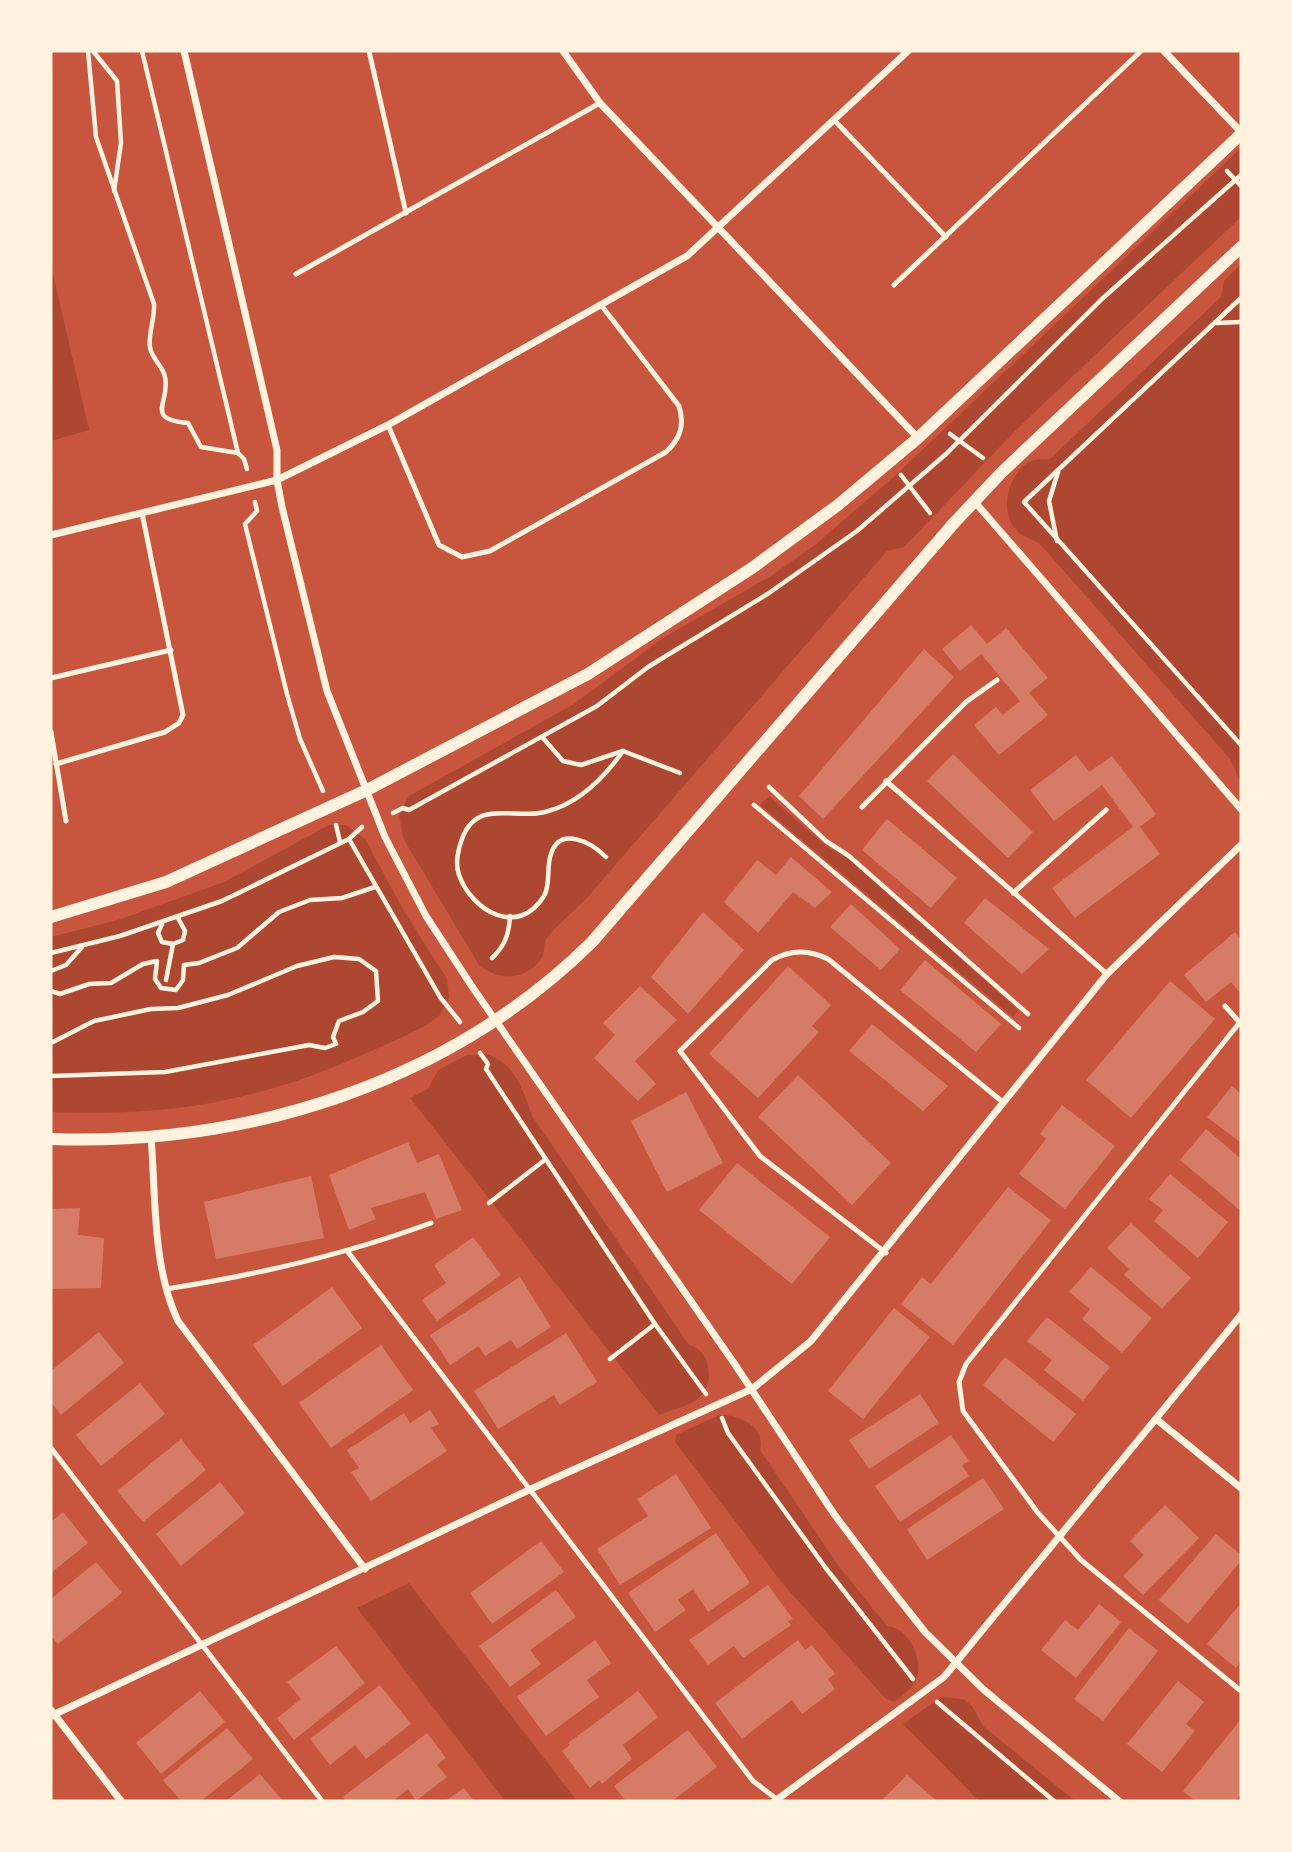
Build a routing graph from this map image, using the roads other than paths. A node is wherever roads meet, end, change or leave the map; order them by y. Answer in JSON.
{"nodes":[{"id":1,"x":184,"y":51,"type":"edge"},
{"id":2,"x":369,"y":51,"type":"edge"},
{"id":3,"x":563,"y":51,"type":"edge"},
{"id":4,"x":908,"y":51,"type":"edge"},
{"id":5,"x":1141,"y":51,"type":"edge"},
{"id":6,"x":1164,"y":51,"type":"edge"},
{"id":7,"x":600,"y":103,"type":"junction"},
{"id":8,"x":834,"y":120,"type":"junction"},
{"id":9,"x":1241,"y":133,"type":"edge"},
{"id":10,"x":406,"y":213,"type":"junction"},
{"id":11,"x":718,"y":229,"type":"junction"},
{"id":12,"x":946,"y":237,"type":"junction"},
{"id":13,"x":1241,"y":247,"type":"edge"},
{"id":14,"x":296,"y":274,"type":"dead end"},
{"id":15,"x":894,"y":285,"type":"dead end"},
{"id":16,"x":601,"y":305,"type":"junction"},
{"id":17,"x":388,"y":425,"type":"junction"},
{"id":18,"x":918,"y":438,"type":"junction"},
{"id":19,"x":277,"y":480,"type":"junction"},
{"id":20,"x":974,"y":501,"type":"junction"},
{"id":21,"x":142,"y":513,"type":"junction"},
{"id":22,"x":51,"y":535,"type":"edge"},
{"id":23,"x":171,"y":650,"type":"junction"},
{"id":24,"x":51,"y":678,"type":"edge"},
{"id":25,"x":997,"y":680,"type":"dead end"},
{"id":26,"x":51,"y":732,"type":"edge"},
{"id":27,"x":56,"y":764,"type":"junction"},
{"id":28,"x":886,"y":781,"type":"junction"},
{"id":29,"x":367,"y":790,"type":"junction"},
{"id":30,"x":862,"y":807,"type":"dead end"},
{"id":31,"x":1241,"y":809,"type":"edge"},
{"id":32,"x":1106,"y":810,"type":"dead end"},
{"id":33,"x":66,"y":821,"type":"dead end"},
{"id":34,"x":1241,"y":845,"type":"edge"},
{"id":35,"x":1013,"y":893,"type":"junction"},
{"id":36,"x":51,"y":917,"type":"edge"},
{"id":37,"x":1107,"y":974,"type":"junction"},
{"id":38,"x":1225,"y":1006,"type":"dead end"},
{"id":39,"x":496,"y":1021,"type":"junction"},
{"id":40,"x":1241,"y":1023,"type":"edge"},
{"id":41,"x":1004,"y":1103,"type":"junction"},
{"id":42,"x":152,"y":1137,"type":"junction"},
{"id":43,"x":51,"y":1139,"type":"edge"},
{"id":44,"x":431,"y":1223,"type":"dead end"},
{"id":45,"x":348,"y":1252,"type":"junction"},
{"id":46,"x":886,"y":1253,"type":"junction"},
{"id":47,"x":166,"y":1289,"type":"junction"},
{"id":48,"x":1241,"y":1315,"type":"edge"},
{"id":49,"x":752,"y":1389,"type":"junction"},
{"id":50,"x":1156,"y":1419,"type":"junction"},
{"id":51,"x":51,"y":1448,"type":"edge"},
{"id":52,"x":1241,"y":1488,"type":"edge"},
{"id":53,"x":531,"y":1489,"type":"junction"},
{"id":54,"x":1060,"y":1537,"type":"junction"},
{"id":55,"x":365,"y":1569,"type":"junction"},
{"id":56,"x":202,"y":1645,"type":"junction"},
{"id":57,"x":957,"y":1662,"type":"junction"},
{"id":58,"x":1241,"y":1691,"type":"edge"},
{"id":59,"x":52,"y":1713,"type":"edge"},
{"id":60,"x":121,"y":1801,"type":"edge"},
{"id":61,"x":322,"y":1801,"type":"edge"},
{"id":62,"x":777,"y":1801,"type":"edge"},
{"id":63,"x":1119,"y":1801,"type":"edge"}],
"edges":[{"from":1,"to":19,"type":"street"},
{"from":2,"to":10,"type":"lane"},
{"from":3,"to":7,"type":"street"},
{"from":4,"to":8,"type":"street"},
{"from":5,"to":12,"type":"lane"},
{"from":6,"to":9,"type":"street"},
{"from":7,"to":10,"type":"lane"},
{"from":7,"to":11,"type":"street"},
{"from":8,"to":11,"type":"street"},
{"from":8,"to":12,"type":"lane"},
{"from":9,"to":18,"type":"street"},
{"from":10,"to":14,"type":"lane"},
{"from":11,"to":16,"type":"street"},
{"from":11,"to":18,"type":"street"},
{"from":12,"to":15,"type":"lane"},
{"from":13,"to":20,"type":"street"},
{"from":16,"to":17,"type":"street"},
{"from":16,"to":17,"type":"lane"},
{"from":17,"to":19,"type":"street"},
{"from":18,"to":29,"type":"street"},
{"from":19,"to":21,"type":"street"},
{"from":19,"to":29,"type":"street"},
{"from":20,"to":31,"type":"street"},
{"from":20,"to":39,"type":"street"},
{"from":21,"to":22,"type":"street"},
{"from":21,"to":23,"type":"lane"},
{"from":23,"to":24,"type":"lane"},
{"from":23,"to":27,"type":"lane"},
{"from":25,"to":28,"type":"lane"},
{"from":26,"to":27,"type":"lane"},
{"from":27,"to":33,"type":"lane"},
{"from":28,"to":30,"type":"lane"},
{"from":28,"to":35,"type":"lane"},
{"from":29,"to":36,"type":"street"},
{"from":29,"to":39,"type":"street"},
{"from":32,"to":35,"type":"lane"},
{"from":34,"to":37,"type":"street"},
{"from":35,"to":37,"type":"lane"},
{"from":37,"to":41,"type":"street"},
{"from":38,"to":40,"type":"lane"},
{"from":39,"to":42,"type":"street"},
{"from":39,"to":49,"type":"street"},
{"from":40,"to":54,"type":"lane"},
{"from":41,"to":46,"type":"street"},
{"from":41,"to":46,"type":"lane"},
{"from":42,"to":43,"type":"street"},
{"from":42,"to":47,"type":"street"},
{"from":44,"to":45,"type":"lane"},
{"from":45,"to":47,"type":"lane"},
{"from":45,"to":53,"type":"lane"},
{"from":46,"to":49,"type":"street"},
{"from":47,"to":55,"type":"street"},
{"from":48,"to":50,"type":"street"},
{"from":49,"to":53,"type":"street"},
{"from":49,"to":57,"type":"street"},
{"from":50,"to":52,"type":"street"},
{"from":50,"to":54,"type":"street"},
{"from":51,"to":56,"type":"lane"},
{"from":53,"to":55,"type":"street"},
{"from":53,"to":62,"type":"lane"},
{"from":54,"to":57,"type":"street"},
{"from":54,"to":58,"type":"lane"},
{"from":55,"to":56,"type":"street"},
{"from":56,"to":59,"type":"street"},
{"from":56,"to":61,"type":"lane"},
{"from":57,"to":62,"type":"street"},
{"from":57,"to":63,"type":"street"},
{"from":59,"to":60,"type":"street"}]}
